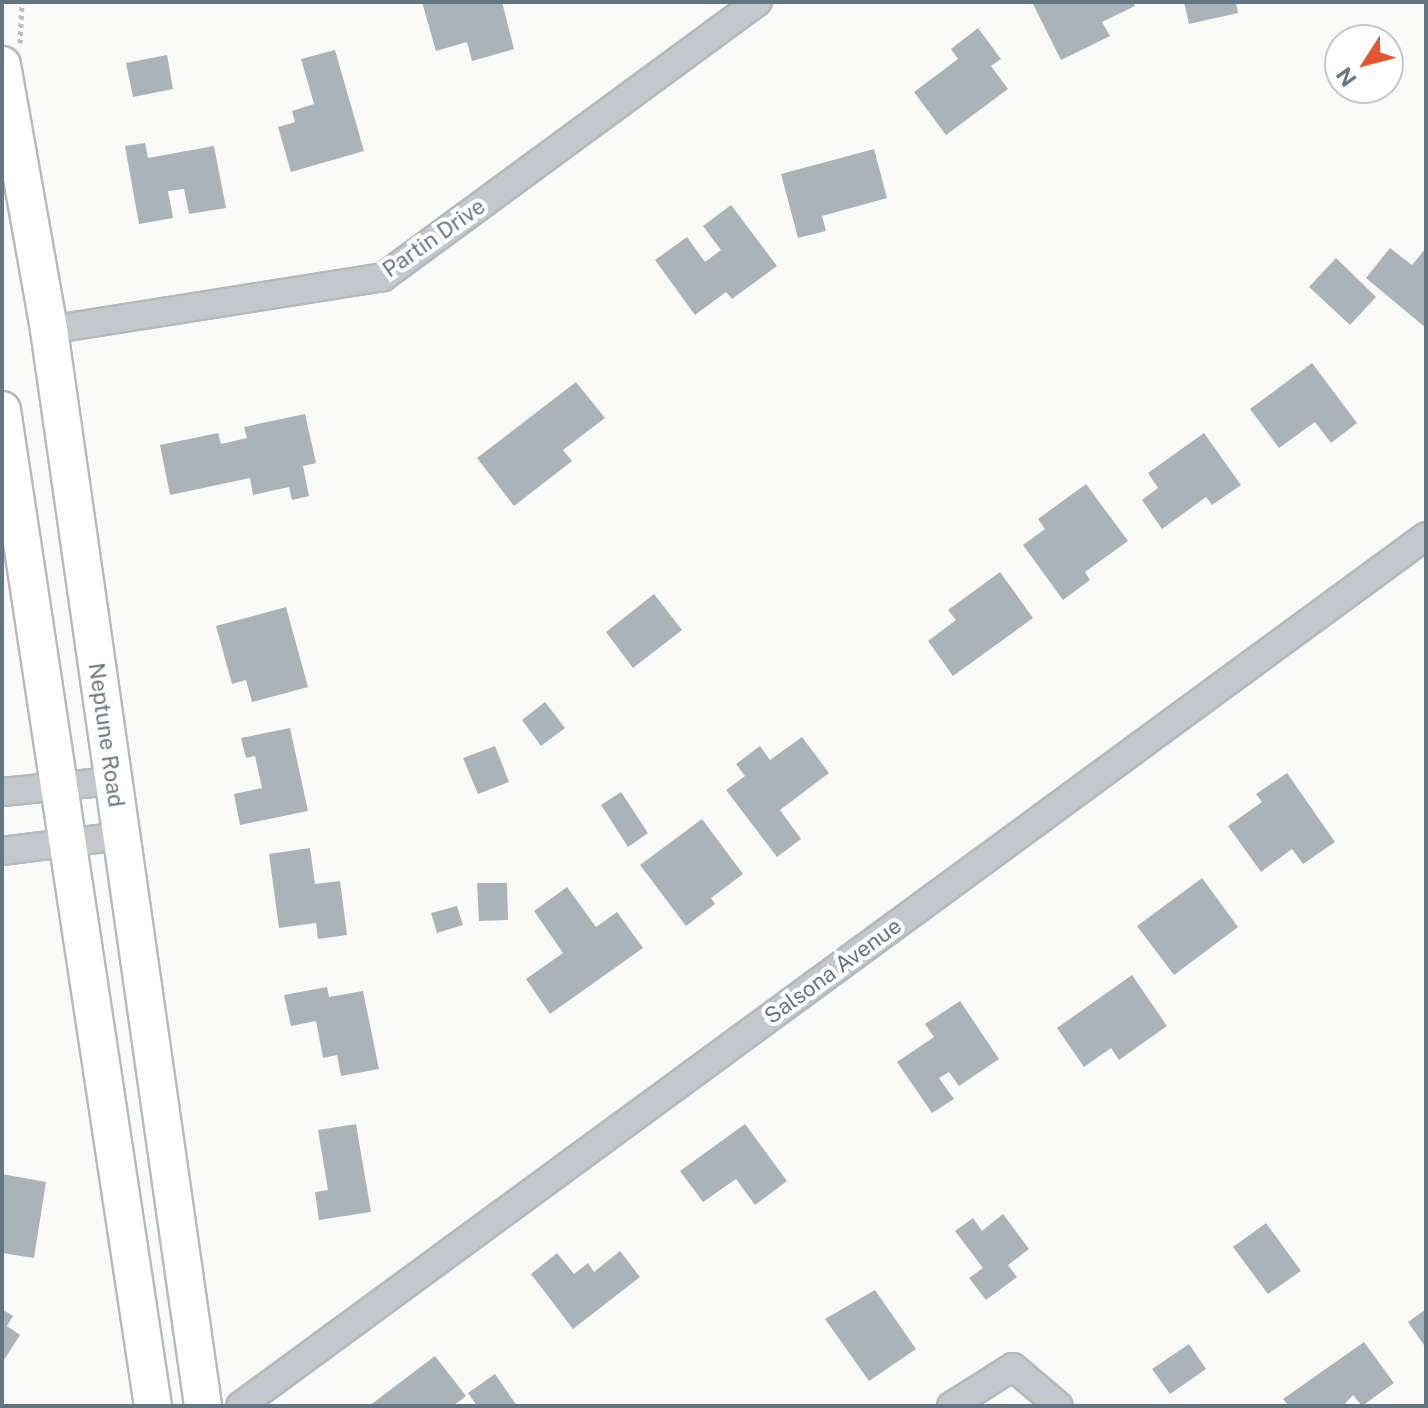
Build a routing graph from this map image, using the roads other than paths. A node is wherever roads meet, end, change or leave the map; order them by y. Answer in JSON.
{"nodes":[{"id":1,"x":758,"y":2,"type":"edge"},
{"id":2,"x":2,"y":65,"type":"edge"},
{"id":3,"x":49,"y":330,"type":"junction"},
{"id":4,"x":2,"y":410,"type":"edge"},
{"id":5,"x":1426,"y":536,"type":"edge"},
{"id":6,"x":112,"y":781,"type":"junction"},
{"id":7,"x":60,"y":785,"type":"junction"},
{"id":8,"x":2,"y":792,"type":"edge"},
{"id":9,"x":120,"y":836,"type":"junction"},
{"id":10,"x":68,"y":840,"type":"junction"},
{"id":11,"x":2,"y":851,"type":"edge"},
{"id":12,"x":153,"y":1406,"type":"edge"},
{"id":13,"x":203,"y":1406,"type":"edge"},
{"id":14,"x":240,"y":1406,"type":"edge"},
{"id":15,"x":951,"y":1406,"type":"edge"},
{"id":16,"x":1059,"y":1406,"type":"edge"}],
"edges":[{"from":1,"to":3,"type":"street","name":"Partin Drive"},
{"from":2,"to":3,"type":"main road","name":"Neptune Road"},
{"from":3,"to":6,"type":"main road","name":"Neptune Road"},
{"from":4,"to":7,"type":"main road"},
{"from":5,"to":14,"type":"street","name":"Salsona Avenue"},
{"from":6,"to":7,"type":"street"},
{"from":6,"to":9,"type":"main road","name":"Neptune Road"},
{"from":7,"to":8,"type":"street"},
{"from":7,"to":10,"type":"main road"},
{"from":9,"to":10,"type":"street"},
{"from":9,"to":13,"type":"main road","name":"Neptune Road"},
{"from":10,"to":11,"type":"street"},
{"from":10,"to":12,"type":"main road"},
{"from":15,"to":16,"type":"street"}]}
